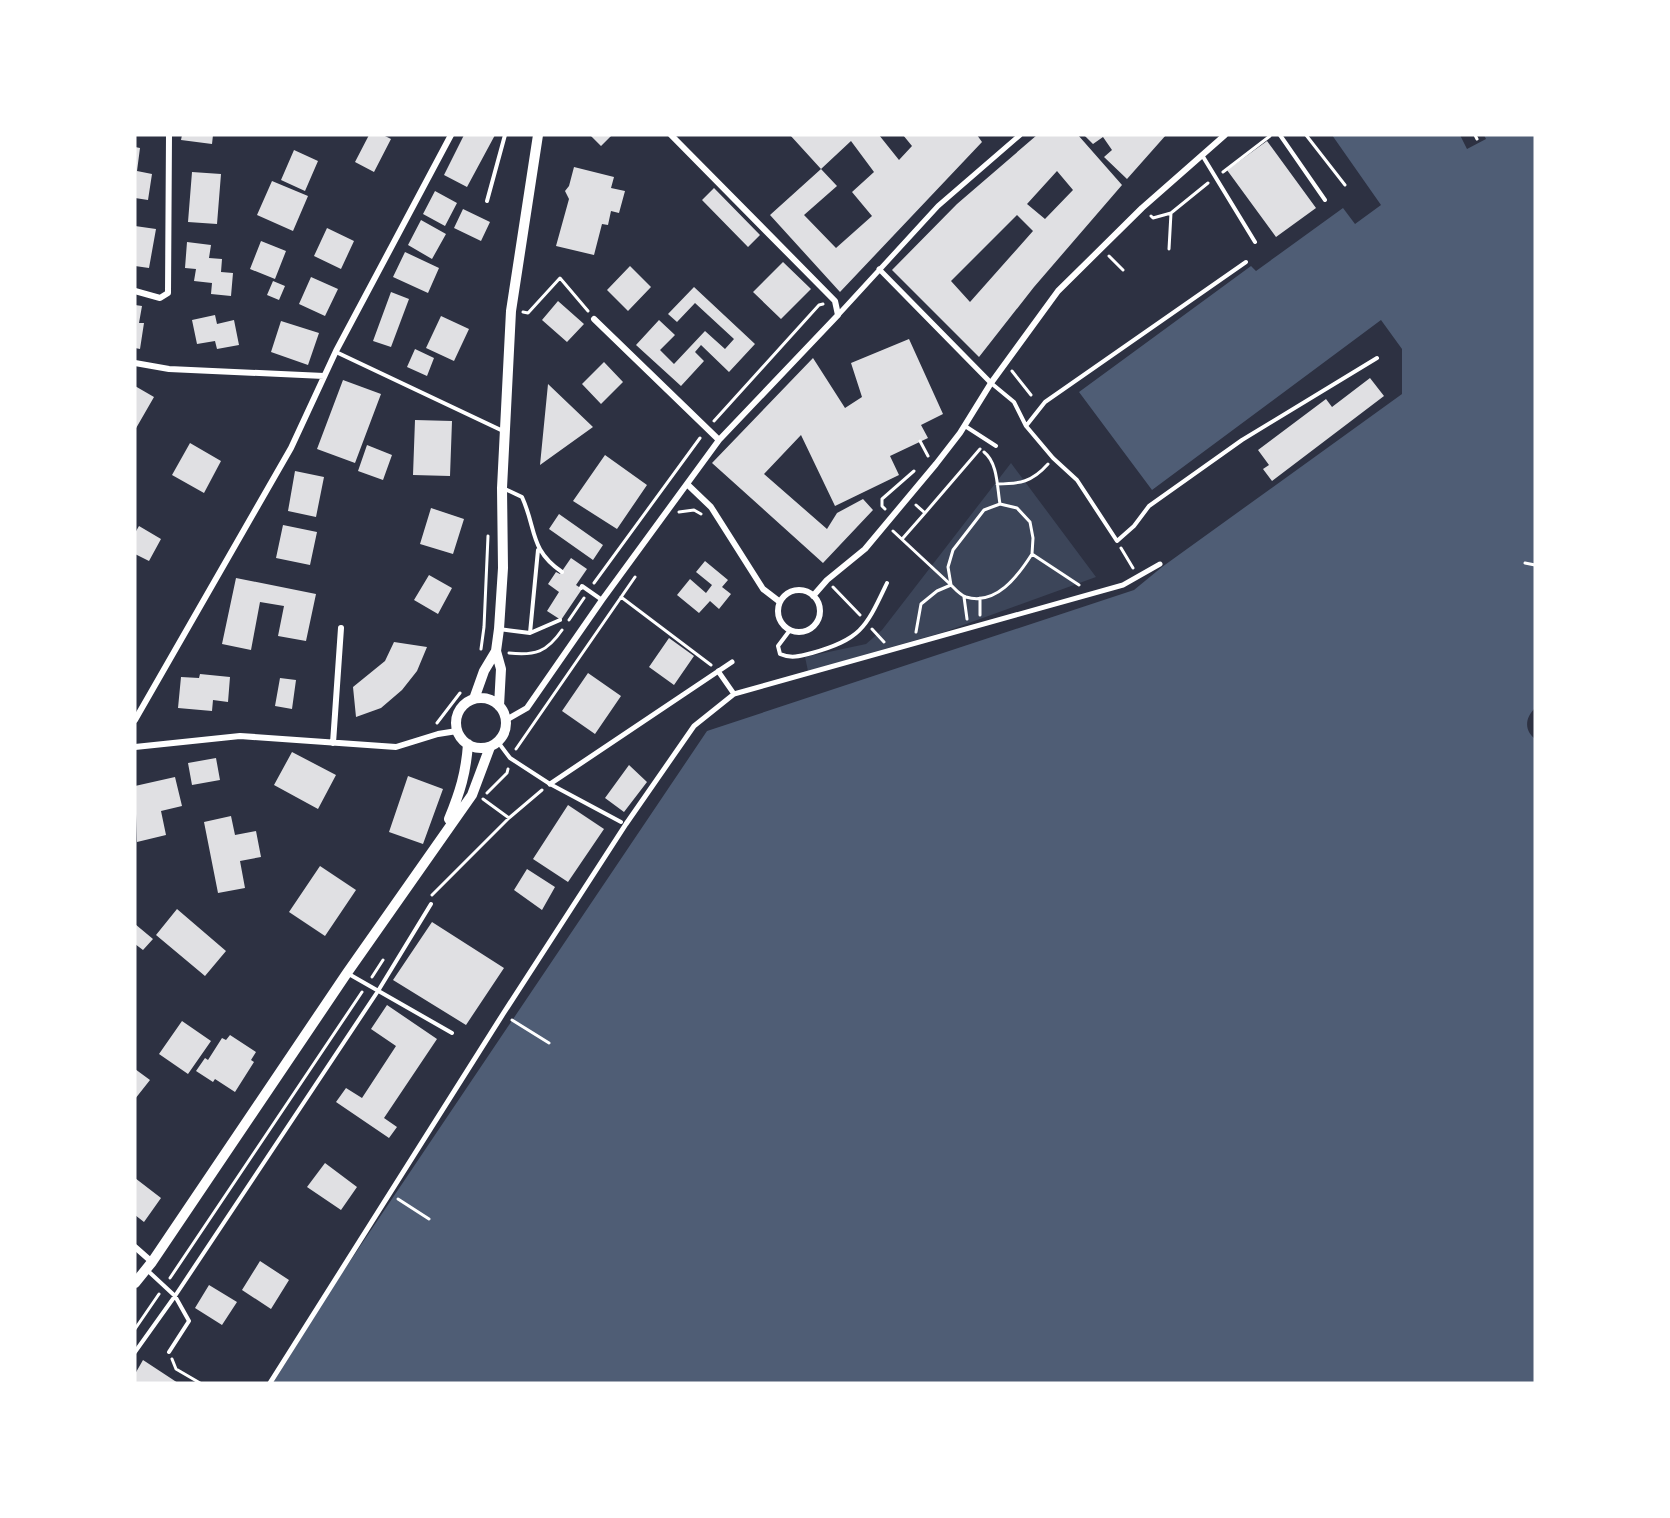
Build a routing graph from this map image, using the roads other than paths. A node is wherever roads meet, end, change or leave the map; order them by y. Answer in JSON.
{"nodes":[{"id":1,"x":168,"y":135,"type":"edge"},
{"id":2,"x":451,"y":135,"type":"edge"},
{"id":3,"x":505,"y":135,"type":"edge"},
{"id":4,"x":538,"y":135,"type":"edge"},
{"id":5,"x":671,"y":135,"type":"edge"},
{"id":6,"x":1020,"y":135,"type":"edge"},
{"id":7,"x":1225,"y":135,"type":"edge"},
{"id":8,"x":1280,"y":135,"type":"edge"},
{"id":9,"x":1202,"y":155,"type":"junction"},
{"id":10,"x":1324,"y":200,"type":"dead end"},
{"id":11,"x":487,"y":201,"type":"dead end"},
{"id":12,"x":1255,"y":242,"type":"dead end"},
{"id":13,"x":1246,"y":262,"type":"dead end"},
{"id":14,"x":879,"y":269,"type":"junction"},
{"id":15,"x":135,"y":291,"type":"edge"},
{"id":16,"x":838,"y":315,"type":"junction"},
{"id":17,"x":594,"y":319,"type":"road end"},
{"id":18,"x":336,"y":351,"type":"junction"},
{"id":19,"x":1377,"y":358,"type":"dead end"},
{"id":20,"x":135,"y":363,"type":"edge"},
{"id":21,"x":324,"y":376,"type":"junction"},
{"id":22,"x":991,"y":383,"type":"junction"},
{"id":23,"x":964,"y":426,"type":"junction"},
{"id":24,"x":1026,"y":426,"type":"junction"},
{"id":25,"x":505,"y":432,"type":"junction"},
{"id":26,"x":719,"y":440,"type":"junction"},
{"id":27,"x":996,"y":446,"type":"dead end"},
{"id":28,"x":687,"y":484,"type":"junction"},
{"id":29,"x":502,"y":488,"type":"junction"},
{"id":30,"x":538,"y":550,"type":"junction"},
{"id":31,"x":1160,"y":564,"type":"dead end"},
{"id":32,"x":562,"y":572,"type":"dead end"},
{"id":33,"x":887,"y":583,"type":"dead end"},
{"id":34,"x":581,"y":588,"type":"dead end"},
{"id":35,"x":813,"y":596,"type":"junction"},
{"id":36,"x":602,"y":600,"type":"junction"},
{"id":37,"x":780,"y":603,"type":"junction"},
{"id":38,"x":560,"y":620,"type":"dead end"},
{"id":39,"x":340,"y":628,"type":"dead end"},
{"id":40,"x":499,"y":629,"type":"junction"},
{"id":41,"x":790,"y":630,"type":"junction"},
{"id":42,"x":530,"y":633,"type":"junction"},
{"id":43,"x":496,"y":651,"type":"junction"},
{"id":44,"x":732,"y":662,"type":"dead end"},
{"id":45,"x":718,"y":671,"type":"junction"},
{"id":46,"x":734,"y":694,"type":"junction"},
{"id":47,"x":474,"y":699,"type":"junction"},
{"id":48,"x":499,"y":706,"type":"junction"},
{"id":49,"x":135,"y":720,"type":"edge"},
{"id":50,"x":506,"y":720,"type":"junction"},
{"id":51,"x":457,"y":730,"type":"junction"},
{"id":52,"x":333,"y":743,"type":"junction"},
{"id":53,"x":468,"y":744,"type":"junction"},
{"id":54,"x":494,"y":744,"type":"junction"},
{"id":55,"x":135,"y":747,"type":"edge"},
{"id":56,"x":550,"y":784,"type":"junction"},
{"id":57,"x":621,"y":822,"type":"dead end"},
{"id":58,"x":443,"y":834,"type":"junction"},
{"id":59,"x":431,"y":904,"type":"dead end"},
{"id":60,"x":347,"y":973,"type":"junction"},
{"id":61,"x":378,"y":991,"type":"junction"},
{"id":62,"x":452,"y":1033,"type":"dead end"},
{"id":63,"x":135,"y":1247,"type":"edge"},
{"id":64,"x":149,"y":1265,"type":"junction"},
{"id":65,"x":135,"y":1283,"type":"edge"},
{"id":66,"x":175,"y":1296,"type":"junction"},
{"id":67,"x":135,"y":1352,"type":"edge"},
{"id":68,"x":169,"y":1352,"type":"road end"},
{"id":69,"x":270,"y":1383,"type":"edge"}],
"edges":[{"from":1,"to":15,"type":"street"},
{"from":2,"to":18,"type":"street"},
{"from":3,"to":11,"type":"lane"},
{"from":4,"to":25,"type":"main road"},
{"from":5,"to":16,"type":"street"},
{"from":6,"to":14,"type":"street"},
{"from":7,"to":9,"type":"street"},
{"from":8,"to":10,"type":"lane"},
{"from":9,"to":12,"type":"lane"},
{"from":9,"to":22,"type":"street"},
{"from":13,"to":24,"type":"lane"},
{"from":14,"to":16,"type":"street"},
{"from":14,"to":22,"type":"street"},
{"from":16,"to":26,"type":"street"},
{"from":17,"to":26,"type":"street"},
{"from":18,"to":21,"type":"street"},
{"from":18,"to":25,"type":"lane"},
{"from":19,"to":24,"type":"lane"},
{"from":20,"to":21,"type":"street"},
{"from":21,"to":49,"type":"street"},
{"from":22,"to":23,"type":"street"},
{"from":22,"to":24,"type":"lane"},
{"from":23,"to":27,"type":"lane"},
{"from":23,"to":35,"type":"street"},
{"from":25,"to":29,"type":"main road"},
{"from":26,"to":28,"type":"street"},
{"from":28,"to":36,"type":"street"},
{"from":28,"to":37,"type":"street"},
{"from":29,"to":30,"type":"lane"},
{"from":29,"to":40,"type":"main road"},
{"from":30,"to":32,"type":"lane"},
{"from":30,"to":42,"type":"lane"},
{"from":31,"to":46,"type":"street"},
{"from":33,"to":41,"type":"lane"},
{"from":34,"to":36,"type":"lane"},
{"from":35,"to":37,"type":"street"},
{"from":35,"to":41,"type":"street"},
{"from":36,"to":50,"type":"street"},
{"from":37,"to":41,"type":"street"},
{"from":38,"to":42,"type":"lane"},
{"from":39,"to":52,"type":"street"},
{"from":40,"to":42,"type":"lane"},
{"from":40,"to":43,"type":"main road"},
{"from":43,"to":47,"type":"main road"},
{"from":43,"to":48,"type":"main road"},
{"from":44,"to":45,"type":"street"},
{"from":45,"to":46,"type":"street"},
{"from":45,"to":56,"type":"street"},
{"from":46,"to":69,"type":"street"},
{"from":47,"to":48,"type":"main road"},
{"from":47,"to":51,"type":"main road"},
{"from":48,"to":50,"type":"main road"},
{"from":50,"to":54,"type":"main road"},
{"from":51,"to":52,"type":"street"},
{"from":51,"to":53,"type":"main road"},
{"from":52,"to":55,"type":"street"},
{"from":53,"to":54,"type":"main road"},
{"from":53,"to":58,"type":"main road"},
{"from":54,"to":56,"type":"lane"},
{"from":54,"to":58,"type":"main road"},
{"from":56,"to":57,"type":"lane"},
{"from":58,"to":60,"type":"main road"},
{"from":59,"to":61,"type":"lane"},
{"from":60,"to":61,"type":"lane"},
{"from":60,"to":64,"type":"main road"},
{"from":61,"to":62,"type":"lane"},
{"from":61,"to":66,"type":"lane"},
{"from":63,"to":64,"type":"street"},
{"from":64,"to":65,"type":"main road"},
{"from":64,"to":66,"type":"lane"},
{"from":66,"to":67,"type":"lane"},
{"from":66,"to":68,"type":"lane"}]}
